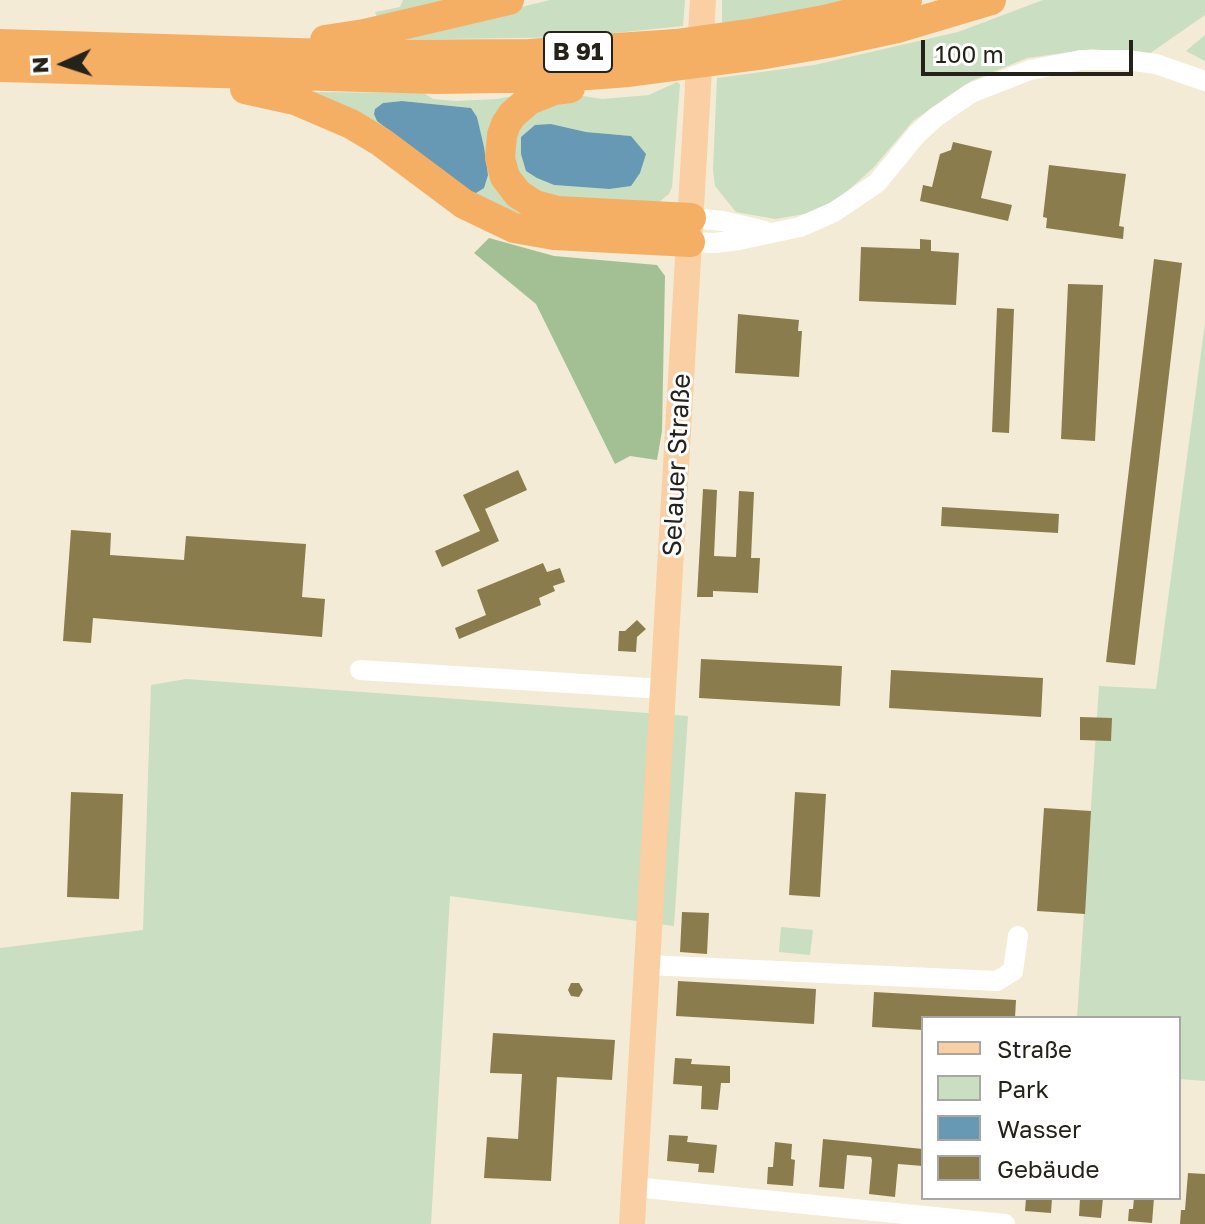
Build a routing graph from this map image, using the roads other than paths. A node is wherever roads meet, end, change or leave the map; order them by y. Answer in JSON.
{"nodes":[{"id":1,"x":509,"y":0,"type":"edge"},
{"id":2,"x":907,"y":0,"type":"edge"},
{"id":3,"x":991,"y":0,"type":"edge"},
{"id":4,"x":703,"y":3,"type":"edge"},
{"id":5,"x":0,"y":44,"type":"edge"},
{"id":6,"x":244,"y":52,"type":"junction"},
{"id":7,"x":0,"y":67,"type":"edge"},
{"id":8,"x":629,"y":72,"type":"junction"},
{"id":9,"x":173,"y":74,"type":"junction"},
{"id":10,"x":1205,"y":81,"type":"edge"},
{"id":11,"x":690,"y":230,"type":"junction"},
{"id":12,"x":360,"y":670,"type":"dead end"},
{"id":13,"x":664,"y":689,"type":"junction"},
{"id":14,"x":1018,"y":936,"type":"dead end"},
{"id":15,"x":648,"y":965,"type":"junction"},
{"id":16,"x":634,"y":1187,"type":"junction"},
{"id":17,"x":632,"y":1224,"type":"edge"},
{"id":18,"x":1005,"y":1224,"type":"edge"}],
"edges":[{"from":1,"to":6,"type":"highway"},
{"from":2,"to":6,"type":"highway","number":"B 91"},
{"from":3,"to":8,"type":"highway","number":"B 91"},
{"from":4,"to":11,"type":"main road","name":"Selauer Straße"},
{"from":5,"to":6,"type":"highway","number":"B 91"},
{"from":7,"to":9,"type":"highway","number":"B 91"},
{"from":8,"to":9,"type":"highway","number":"B 91"},
{"from":8,"to":11,"type":"highway"},
{"from":9,"to":11,"type":"highway"},
{"from":10,"to":11,"type":"street"},
{"from":11,"to":13,"type":"main road","name":"Selauer Straße"},
{"from":12,"to":13,"type":"street"},
{"from":13,"to":15,"type":"main road","name":"Selauer Straße"},
{"from":14,"to":15,"type":"street"},
{"from":15,"to":16,"type":"main road","name":"Selauer Straße"},
{"from":16,"to":17,"type":"main road","name":"Selauer Straße"},
{"from":16,"to":18,"type":"street"}]}
